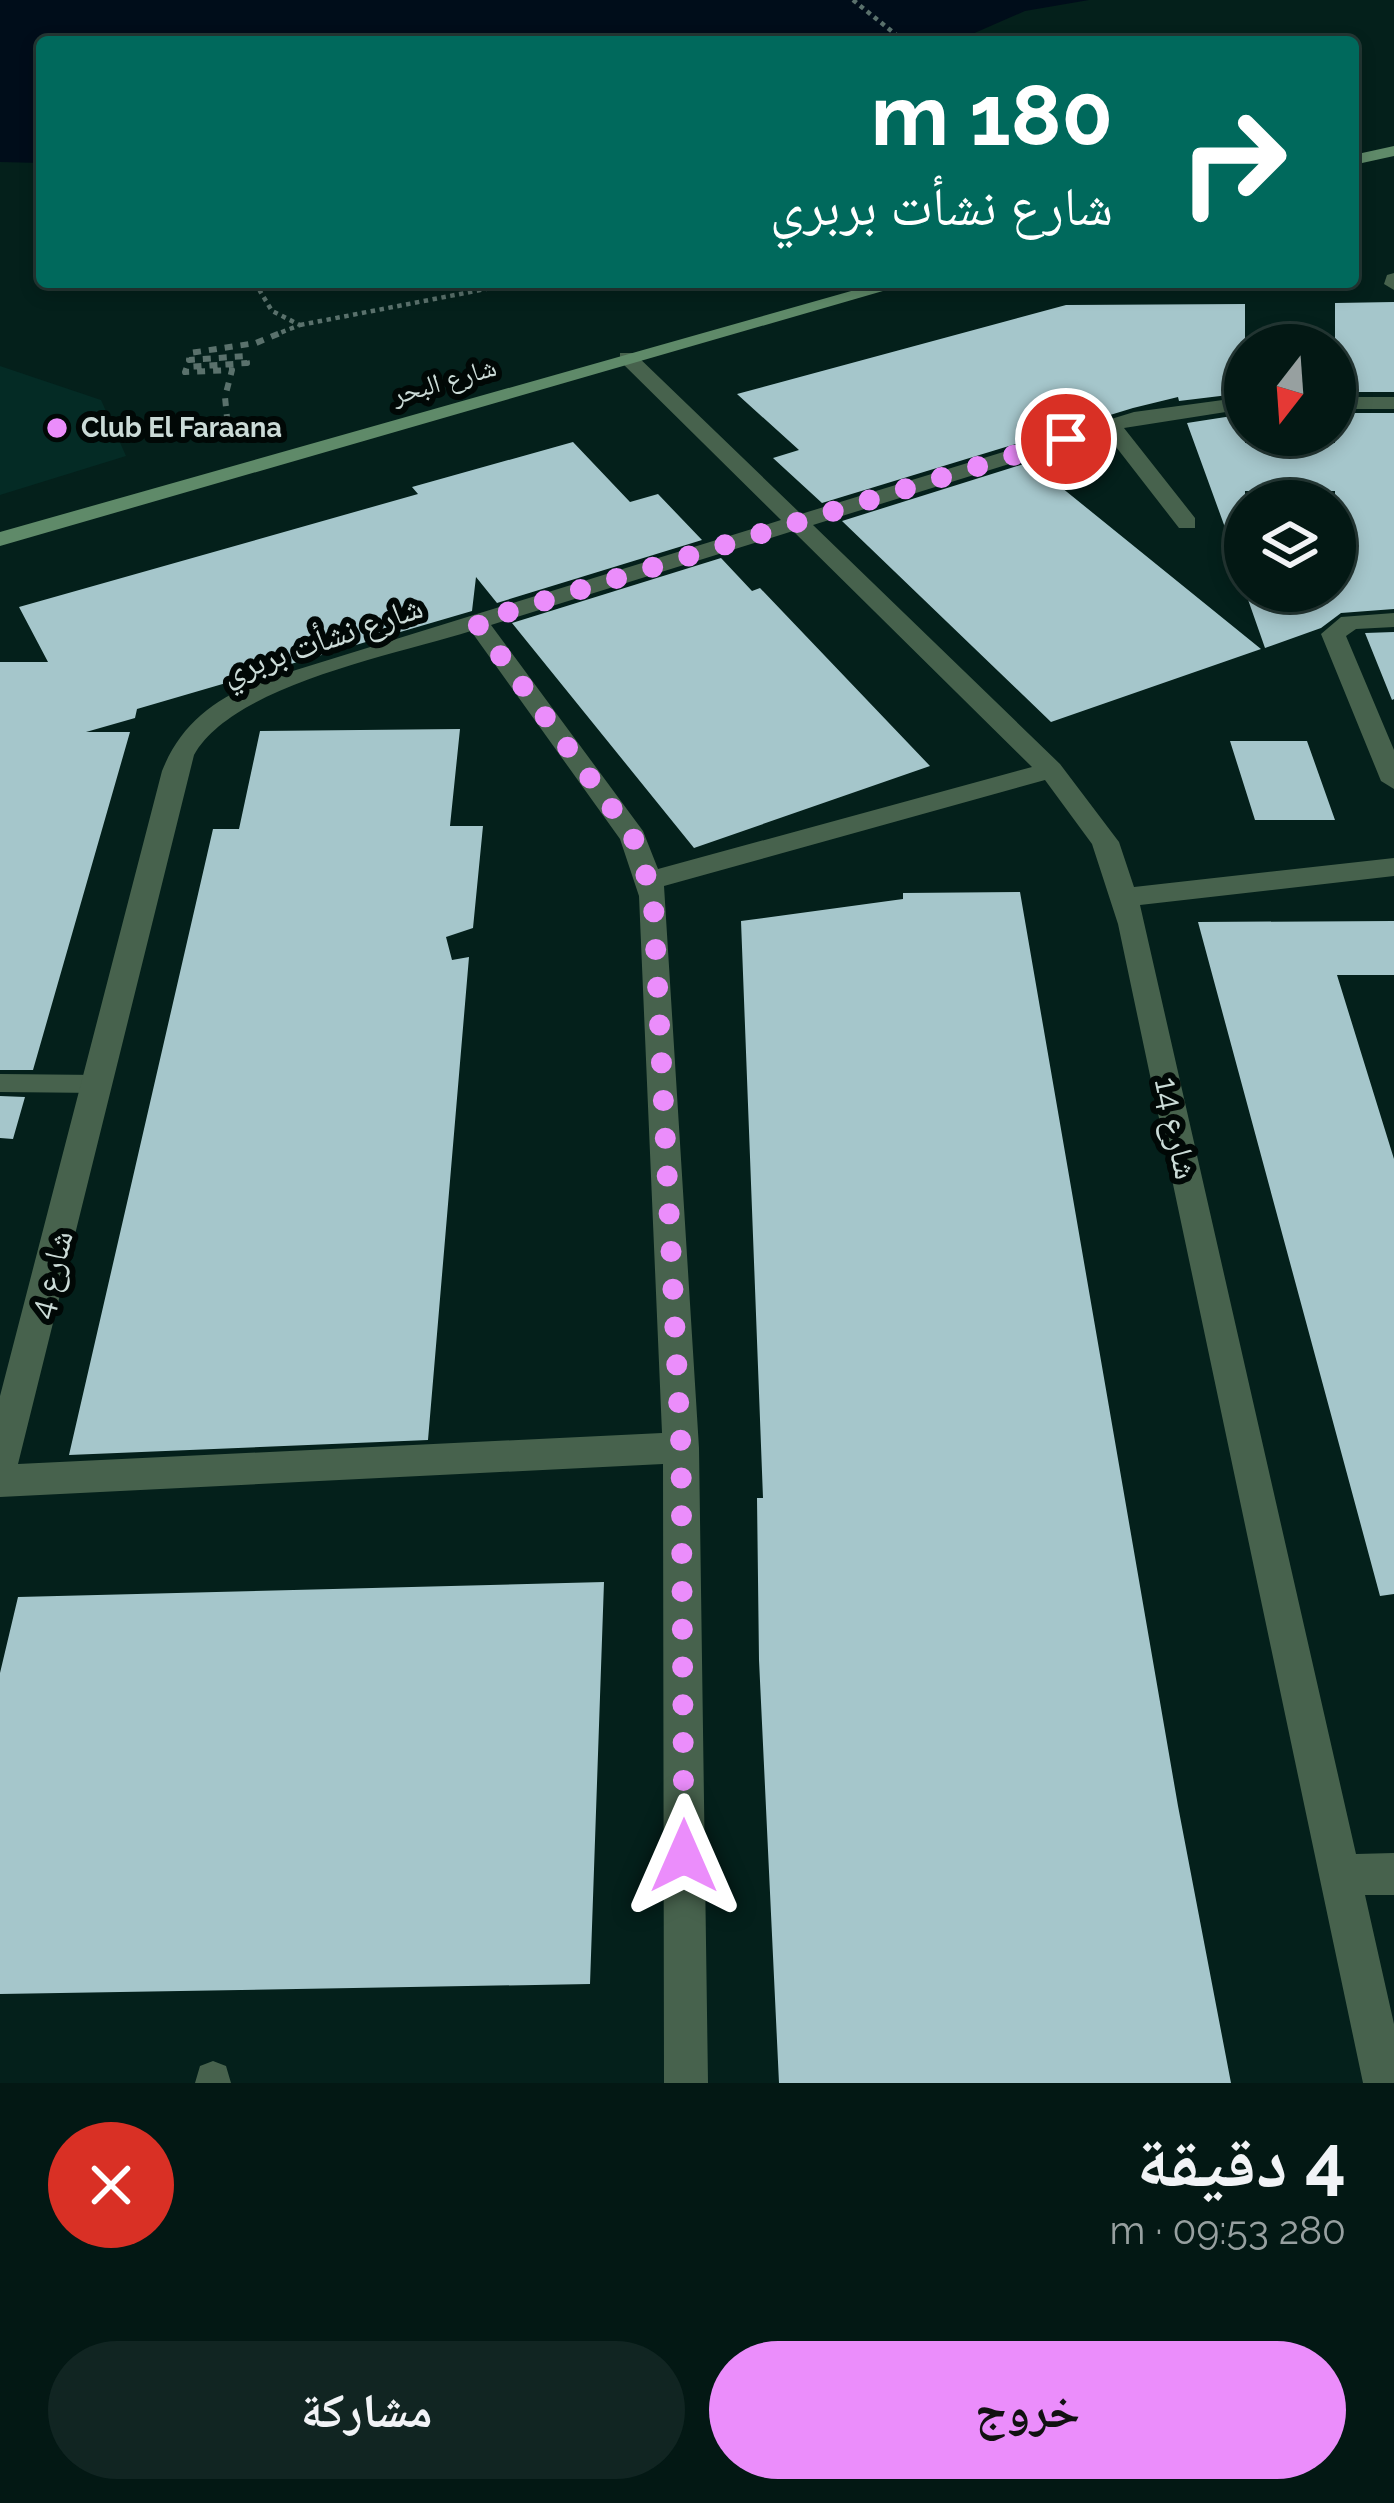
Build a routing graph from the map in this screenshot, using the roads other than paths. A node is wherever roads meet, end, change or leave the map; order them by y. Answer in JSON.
{"nodes":[{"id":1,"x":1394,"y":151,"type":"edge"},
{"id":2,"x":1359,"y":159,"type":"edge"},
{"id":3,"x":882,"y":288,"type":"edge"},
{"id":4,"x":627,"y":357,"type":"junction"},
{"id":5,"x":1356,"y":403,"type":"edge"},
{"id":6,"x":1394,"y":403,"type":"edge"},
{"id":7,"x":1224,"y":405,"type":"edge"},
{"id":8,"x":1110,"y":425,"type":"junction"},
{"id":9,"x":797,"y":523,"type":"junction"},
{"id":10,"x":1187,"y":523,"type":"dead end"},
{"id":11,"x":0,"y":539,"type":"edge"},
{"id":12,"x":1394,"y":620,"type":"edge"},
{"id":13,"x":476,"y":622,"type":"junction"},
{"id":14,"x":1051,"y":770,"type":"junction"},
{"id":15,"x":1394,"y":781,"type":"edge"},
{"id":16,"x":1394,"y":867,"type":"edge"},
{"id":17,"x":649,"y":881,"type":"junction"},
{"id":18,"x":1125,"y":897,"type":"junction"},
{"id":19,"x":0,"y":1083,"type":"edge"},
{"id":20,"x":100,"y":1084,"type":"junction"},
{"id":21,"x":681,"y":1448,"type":"junction"},
{"id":22,"x":0,"y":1466,"type":"edge"},
{"id":23,"x":0,"y":1481,"type":"edge"},
{"id":24,"x":1394,"y":1874,"type":"edge"},
{"id":25,"x":1340,"y":1875,"type":"junction"},
{"id":26,"x":686,"y":2083,"type":"edge"},
{"id":27,"x":1385,"y":2083,"type":"edge"}],
"edges":[{"from":1,"to":2,"type":"main road"},
{"from":3,"to":4,"type":"main road","name":"شارع البحر"},
{"from":4,"to":9,"type":"street","name":"شارع 14"},
{"from":4,"to":11,"type":"main road","name":"شارع البحر"},
{"from":5,"to":6,"type":"street"},
{"from":7,"to":8,"type":"street","name":"شارع نشأت بربري"},
{"from":8,"to":9,"type":"street","name":"شارع نشأت بربري"},
{"from":8,"to":10,"type":"street"},
{"from":9,"to":13,"type":"street","name":"شارع نشأت بربري"},
{"from":9,"to":14,"type":"street","name":"شارع 14"},
{"from":12,"to":15,"type":"street"},
{"from":13,"to":17,"type":"street"},
{"from":13,"to":20,"type":"street","name":"شارع نشأت بربري"},
{"from":14,"to":17,"type":"street"},
{"from":14,"to":18,"type":"street","name":"شارع 14"},
{"from":16,"to":18,"type":"street"},
{"from":17,"to":21,"type":"street"},
{"from":18,"to":25,"type":"street","name":"شارع 14"},
{"from":19,"to":20,"type":"lane"},
{"from":20,"to":22,"type":"street","name":"شارع 4"},
{"from":21,"to":23,"type":"street"},
{"from":21,"to":26,"type":"street"},
{"from":24,"to":25,"type":"street"},
{"from":25,"to":27,"type":"street","name":"شارع 14"}]}
